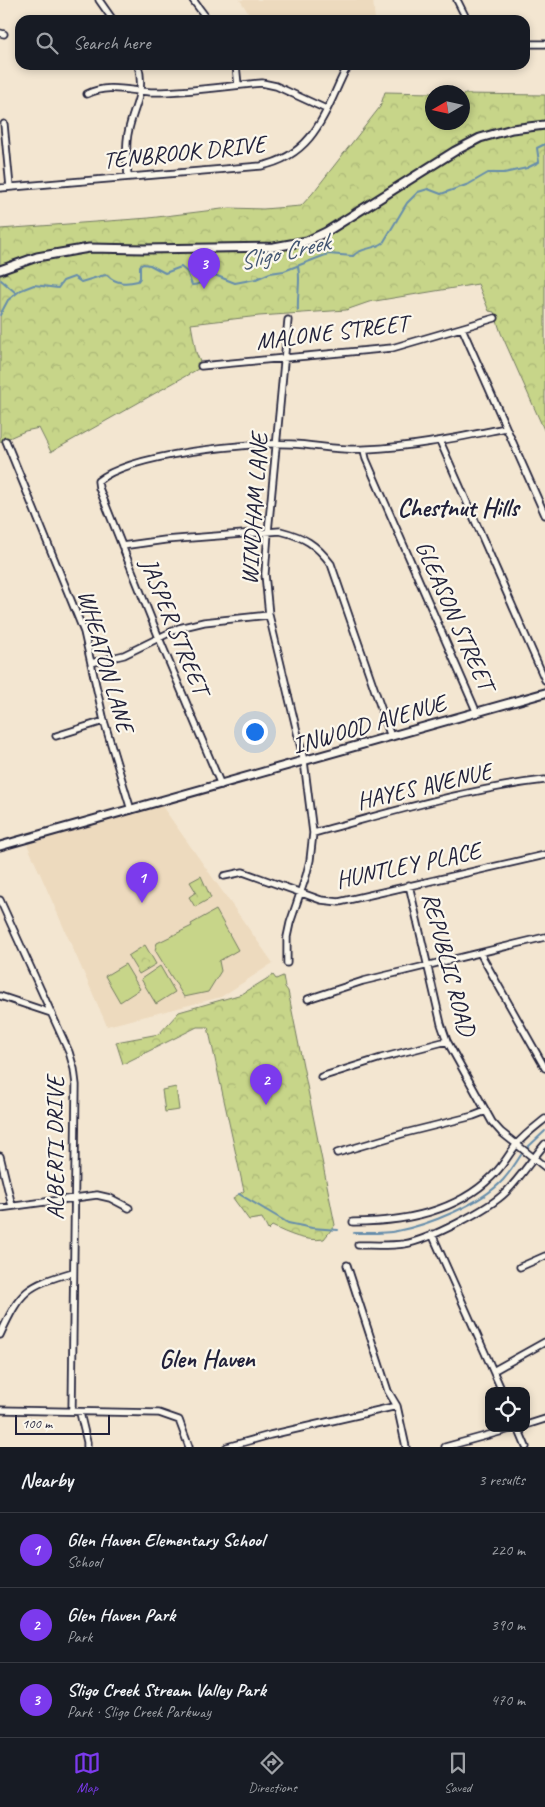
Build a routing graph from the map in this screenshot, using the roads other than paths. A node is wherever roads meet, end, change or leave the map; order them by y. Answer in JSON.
{"nodes":[{"id":1,"x":99,"y":0,"type":"edge"},
{"id":2,"x":193,"y":0,"type":"edge"},
{"id":3,"x":457,"y":0,"type":"edge"},
{"id":4,"x":110,"y":15,"type":"edge"},
{"id":5,"x":204,"y":15,"type":"edge"},
{"id":6,"x":464,"y":15,"type":"edge"},
{"id":7,"x":530,"y":44,"type":"edge"},
{"id":8,"x":545,"y":44,"type":"edge"},
{"id":9,"x":139,"y":70,"type":"edge"},
{"id":10,"x":236,"y":70,"type":"edge"},
{"id":11,"x":347,"y":70,"type":"edge"},
{"id":12,"x":238,"y":85,"type":"junction"},
{"id":13,"x":140,"y":91,"type":"junction"},
{"id":14,"x":87,"y":94,"type":"dead end"},
{"id":15,"x":326,"y":109,"type":"junction"},
{"id":16,"x":4,"y":124,"type":"dead end"},
{"id":17,"x":545,"y":125,"type":"edge"},
{"id":18,"x":128,"y":177,"type":"junction"},
{"id":19,"x":10,"y":187,"type":"junction"},
{"id":20,"x":0,"y":188,"type":"edge"},
{"id":21,"x":0,"y":270,"type":"edge"},
{"id":22,"x":495,"y":318,"type":"dead end"},
{"id":23,"x":288,"y":320,"type":"dead end"},
{"id":24,"x":462,"y":328,"type":"junction"},
{"id":25,"x":285,"y":358,"type":"junction"},
{"id":26,"x":201,"y":366,"type":"dead end"},
{"id":27,"x":506,"y":428,"type":"junction"},
{"id":28,"x":6,"y":441,"type":"dead end"},
{"id":29,"x":440,"y":441,"type":"junction"},
{"id":30,"x":276,"y":445,"type":"junction"},
{"id":31,"x":364,"y":450,"type":"junction"},
{"id":32,"x":545,"y":515,"type":"edge"},
{"id":33,"x":268,"y":532,"type":"junction"},
{"id":34,"x":122,"y":546,"type":"junction"},
{"id":35,"x":269,"y":615,"type":"junction"},
{"id":36,"x":159,"y":638,"type":"junction"},
{"id":37,"x":91,"y":663,"type":"junction"},
{"id":38,"x":545,"y":680,"type":"edge"},
{"id":39,"x":545,"y":693,"type":"edge"},
{"id":40,"x":477,"y":713,"type":"junction"},
{"id":41,"x":104,"y":721,"type":"junction"},
{"id":42,"x":56,"y":736,"type":"dead end"},
{"id":43,"x":391,"y":737,"type":"junction"},
{"id":44,"x":304,"y":762,"type":"junction"},
{"id":45,"x":545,"y":780,"type":"edge"},
{"id":46,"x":220,"y":785,"type":"junction"},
{"id":47,"x":131,"y":810,"type":"junction"},
{"id":48,"x":313,"y":833,"type":"junction"},
{"id":49,"x":0,"y":846,"type":"edge"},
{"id":50,"x":545,"y":854,"type":"edge"},
{"id":51,"x":224,"y":876,"type":"dead end"},
{"id":52,"x":409,"y":886,"type":"junction"},
{"id":53,"x":301,"y":892,"type":"junction"},
{"id":54,"x":0,"y":900,"type":"edge"},
{"id":55,"x":545,"y":937,"type":"edge"},
{"id":56,"x":480,"y":953,"type":"junction"},
{"id":57,"x":287,"y":963,"type":"dead end"},
{"id":58,"x":427,"y":965,"type":"junction"},
{"id":59,"x":0,"y":996,"type":"edge"},
{"id":60,"x":308,"y":999,"type":"dead end"},
{"id":61,"x":51,"y":1013,"type":"junction"},
{"id":62,"x":447,"y":1041,"type":"junction"},
{"id":63,"x":545,"y":1068,"type":"edge"},
{"id":64,"x":321,"y":1077,"type":"dead end"},
{"id":65,"x":486,"y":1111,"type":"junction"},
{"id":66,"x":545,"y":1119,"type":"edge"},
{"id":67,"x":516,"y":1144,"type":"junction"},
{"id":68,"x":545,"y":1144,"type":"edge"},
{"id":69,"x":337,"y":1153,"type":"dead end"},
{"id":70,"x":0,"y":1156,"type":"edge"},
{"id":71,"x":533,"y":1158,"type":"junction"},
{"id":72,"x":545,"y":1167,"type":"edge"},
{"id":73,"x":74,"y":1197,"type":"junction"},
{"id":74,"x":12,"y":1206,"type":"junction"},
{"id":75,"x":0,"y":1208,"type":"edge"},
{"id":76,"x":130,"y":1208,"type":"dead end"},
{"id":77,"x":353,"y":1222,"type":"dead end"},
{"id":78,"x":432,"y":1234,"type":"junction"},
{"id":79,"x":358,"y":1245,"type":"dead end"},
{"id":80,"x":545,"y":1256,"type":"edge"},
{"id":81,"x":347,"y":1265,"type":"dead end"},
{"id":82,"x":520,"y":1267,"type":"dead end"},
{"id":83,"x":73,"y":1272,"type":"junction"},
{"id":84,"x":0,"y":1335,"type":"edge"},
{"id":85,"x":545,"y":1342,"type":"edge"},
{"id":86,"x":493,"y":1371,"type":"junction"},
{"id":87,"x":500,"y":1387,"type":"edge"},
{"id":88,"x":397,"y":1406,"type":"junction"},
{"id":89,"x":0,"y":1410,"type":"edge"},
{"id":90,"x":72,"y":1411,"type":"junction"},
{"id":91,"x":80,"y":1413,"type":"junction"},
{"id":92,"x":545,"y":1419,"type":"edge"},
{"id":93,"x":530,"y":1424,"type":"edge"},
{"id":94,"x":499,"y":1432,"type":"edge"},
{"id":95,"x":520,"y":1432,"type":"edge"},
{"id":96,"x":87,"y":1447,"type":"edge"},
{"id":97,"x":189,"y":1447,"type":"edge"},
{"id":98,"x":227,"y":1447,"type":"edge"},
{"id":99,"x":406,"y":1447,"type":"edge"},
{"id":100,"x":445,"y":1447,"type":"edge"},
{"id":101,"x":526,"y":1447,"type":"edge"}],
"edges":[{"from":1,"to":4,"type":"street"},
{"from":2,"to":5,"type":"street"},
{"from":3,"to":6,"type":"street"},
{"from":7,"to":8,"type":"street"},
{"from":9,"to":13,"type":"street"},
{"from":10,"to":12,"type":"street"},
{"from":11,"to":15,"type":"street","name":"TENBROOK DRIVE"},
{"from":12,"to":13,"type":"street"},
{"from":12,"to":15,"type":"street"},
{"from":13,"to":14,"type":"street"},
{"from":13,"to":18,"type":"street"},
{"from":15,"to":18,"type":"street","name":"TENBROOK DRIVE"},
{"from":16,"to":19,"type":"street"},
{"from":17,"to":21,"type":"street"},
{"from":18,"to":19,"type":"street","name":"TENBROOK DRIVE"},
{"from":19,"to":20,"type":"street","name":"TENBROOK DRIVE"},
{"from":22,"to":24,"type":"street","name":"MALONE STREET"},
{"from":23,"to":25,"type":"street","name":"WINDHAM LANE"},
{"from":24,"to":25,"type":"street","name":"MALONE STREET"},
{"from":24,"to":27,"type":"street"},
{"from":25,"to":26,"type":"street","name":"MALONE STREET"},
{"from":25,"to":30,"type":"street","name":"WINDHAM LANE"},
{"from":27,"to":29,"type":"street"},
{"from":27,"to":32,"type":"street"},
{"from":28,"to":37,"type":"street","name":"WHEATON LANE"},
{"from":29,"to":31,"type":"street"},
{"from":29,"to":38,"type":"street"},
{"from":30,"to":31,"type":"street"},
{"from":30,"to":33,"type":"street","name":"WINDHAM LANE"},
{"from":30,"to":34,"type":"street","name":"JASPER STREET"},
{"from":31,"to":40,"type":"street","name":"GLEASON STREET"},
{"from":33,"to":34,"type":"street"},
{"from":33,"to":35,"type":"street","name":"WINDHAM LANE"},
{"from":33,"to":43,"type":"street"},
{"from":34,"to":36,"type":"street","name":"JASPER STREET"},
{"from":35,"to":36,"type":"street"},
{"from":35,"to":44,"type":"street","name":"WINDHAM LANE"},
{"from":36,"to":37,"type":"street"},
{"from":36,"to":46,"type":"street","name":"JASPER STREET"},
{"from":37,"to":41,"type":"street","name":"WHEATON LANE"},
{"from":39,"to":40,"type":"street","name":"INWOOD AVENUE"},
{"from":40,"to":43,"type":"street","name":"INWOOD AVENUE"},
{"from":41,"to":42,"type":"street"},
{"from":41,"to":47,"type":"street","name":"WHEATON LANE"},
{"from":43,"to":44,"type":"street","name":"INWOOD AVENUE"},
{"from":44,"to":46,"type":"street","name":"INWOOD AVENUE"},
{"from":44,"to":48,"type":"street","name":"WINDHAM LANE"},
{"from":45,"to":48,"type":"street","name":"HAYES AVENUE"},
{"from":46,"to":47,"type":"street","name":"INWOOD AVENUE"},
{"from":47,"to":49,"type":"street","name":"INWOOD AVENUE"},
{"from":48,"to":53,"type":"street","name":"WINDHAM LANE"},
{"from":50,"to":52,"type":"street","name":"HUNTLEY PLACE"},
{"from":51,"to":53,"type":"street","name":"HUNTLEY PLACE"},
{"from":52,"to":53,"type":"street","name":"HUNTLEY PLACE"},
{"from":52,"to":58,"type":"street","name":"REPUBLIC ROAD"},
{"from":53,"to":57,"type":"street","name":"WINDHAM LANE"},
{"from":54,"to":61,"type":"street","name":"ALBERTI DRIVE"},
{"from":55,"to":56,"type":"street"},
{"from":56,"to":58,"type":"street"},
{"from":56,"to":63,"type":"street"},
{"from":58,"to":60,"type":"street"},
{"from":58,"to":62,"type":"street","name":"REPUBLIC ROAD"},
{"from":59,"to":61,"type":"street"},
{"from":61,"to":73,"type":"street","name":"ALBERTI DRIVE"},
{"from":62,"to":64,"type":"street"},
{"from":62,"to":65,"type":"street","name":"REPUBLIC ROAD"},
{"from":65,"to":67,"type":"street","name":"REPUBLIC ROAD"},
{"from":65,"to":69,"type":"street"},
{"from":66,"to":67,"type":"street"},
{"from":67,"to":71,"type":"street","name":"REPUBLIC ROAD"},
{"from":67,"to":77,"type":"street"},
{"from":68,"to":71,"type":"street"},
{"from":70,"to":74,"type":"street"},
{"from":71,"to":72,"type":"street","name":"REPUBLIC ROAD"},
{"from":71,"to":78,"type":"street"},
{"from":73,"to":74,"type":"street"},
{"from":73,"to":76,"type":"street"},
{"from":73,"to":83,"type":"street","name":"ALBERTI DRIVE"},
{"from":74,"to":75,"type":"street"},
{"from":78,"to":79,"type":"street"},
{"from":78,"to":86,"type":"street"},
{"from":80,"to":82,"type":"street"},
{"from":81,"to":88,"type":"street"},
{"from":83,"to":84,"type":"street"},
{"from":83,"to":90,"type":"street","name":"ALBERTI DRIVE"},
{"from":85,"to":86,"type":"street"},
{"from":86,"to":87,"type":"street"},
{"from":88,"to":98,"type":"street"},
{"from":88,"to":99,"type":"street"},
{"from":89,"to":90,"type":"street"},
{"from":90,"to":91,"type":"street"},
{"from":91,"to":96,"type":"street"},
{"from":91,"to":97,"type":"street"},
{"from":92,"to":93,"type":"street"},
{"from":94,"to":100,"type":"street"},
{"from":95,"to":101,"type":"street"}]}
